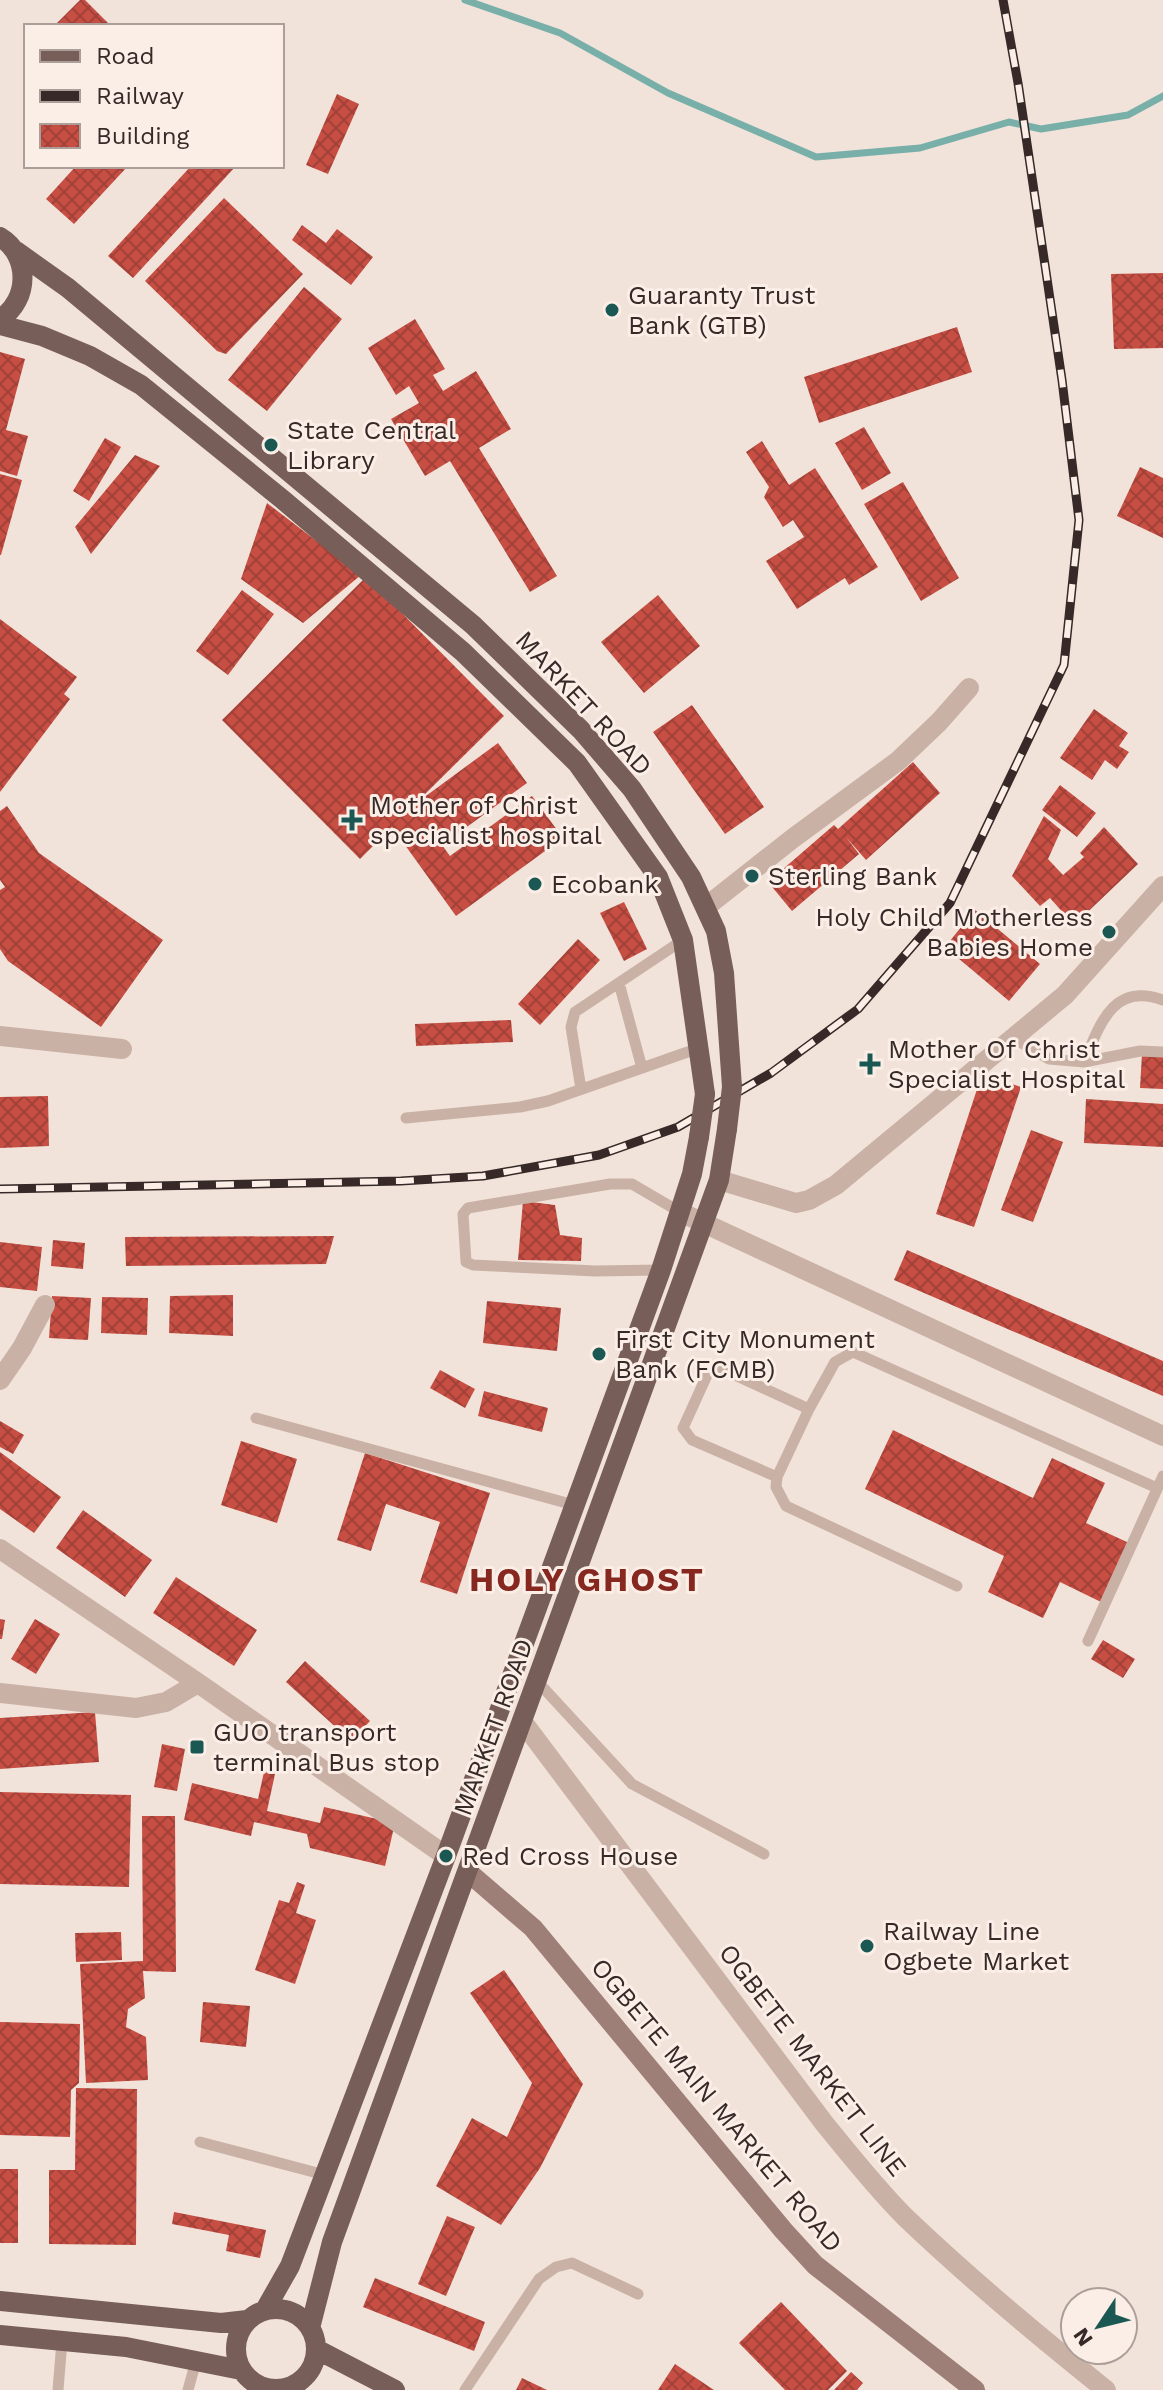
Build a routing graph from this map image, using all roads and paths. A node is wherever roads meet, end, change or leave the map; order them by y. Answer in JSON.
{"nodes":[{"id":1,"x":0,"y":237,"type":"edge"},
{"id":2,"x":16,"y":251,"type":"junction"},
{"id":3,"x":0,"y":319,"type":"edge"},
{"id":4,"x":0,"y":325,"type":"edge"},
{"id":5,"x":969,"y":688,"type":"dead end"},
{"id":6,"x":1163,"y":886,"type":"edge"},
{"id":7,"x":707,"y":906,"type":"junction"},
{"id":8,"x":683,"y":940,"type":"junction"},
{"id":9,"x":619,"y":983,"type":"junction"},
{"id":10,"x":1163,"y":1000,"type":"edge"},
{"id":11,"x":0,"y":1036,"type":"edge"},
{"id":12,"x":1013,"y":1038,"type":"junction"},
{"id":13,"x":699,"y":1048,"type":"junction"},
{"id":14,"x":122,"y":1049,"type":"dead end"},
{"id":15,"x":1163,"y":1052,"type":"edge"},
{"id":16,"x":1084,"y":1062,"type":"junction"},
{"id":17,"x":642,"y":1068,"type":"junction"},
{"id":18,"x":581,"y":1089,"type":"junction"},
{"id":19,"x":406,"y":1118,"type":"dead end"},
{"id":20,"x":719,"y":1180,"type":"junction"},
{"id":21,"x":680,"y":1212,"type":"junction"},
{"id":22,"x":704,"y":1223,"type":"junction"},
{"id":23,"x":661,"y":1270,"type":"junction"},
{"id":24,"x":45,"y":1305,"type":"dead end"},
{"id":25,"x":0,"y":1380,"type":"edge"},
{"id":26,"x":809,"y":1409,"type":"junction"},
{"id":27,"x":256,"y":1418,"type":"dead end"},
{"id":28,"x":1163,"y":1436,"type":"edge"},
{"id":29,"x":1163,"y":1476,"type":"edge"},
{"id":30,"x":777,"y":1477,"type":"junction"},
{"id":31,"x":1157,"y":1488,"type":"junction"},
{"id":32,"x":574,"y":1505,"type":"junction"},
{"id":33,"x":0,"y":1549,"type":"edge"},
{"id":34,"x":957,"y":1586,"type":"dead end"},
{"id":35,"x":1088,"y":1641,"type":"dead end"},
{"id":36,"x":537,"y":1681,"type":"junction"},
{"id":37,"x":198,"y":1683,"type":"junction"},
{"id":38,"x":0,"y":1693,"type":"edge"},
{"id":39,"x":522,"y":1721,"type":"junction"},
{"id":40,"x":764,"y":1854,"type":"dead end"},
{"id":41,"x":446,"y":1856,"type":"junction"},
{"id":42,"x":468,"y":1872,"type":"junction"},
{"id":43,"x":200,"y":2142,"type":"dead end"},
{"id":44,"x":325,"y":2175,"type":"junction"},
{"id":45,"x":638,"y":2294,"type":"dead end"},
{"id":46,"x":0,"y":2301,"type":"edge"},
{"id":47,"x":256,"y":2315,"type":"junction"},
{"id":48,"x":310,"y":2328,"type":"junction"},
{"id":49,"x":0,"y":2335,"type":"edge"},
{"id":50,"x":62,"y":2341,"type":"junction"},
{"id":51,"x":316,"y":2349,"type":"junction"},
{"id":52,"x":196,"y":2361,"type":"junction"},
{"id":53,"x":241,"y":2370,"type":"junction"},
{"id":54,"x":298,"y":2388,"type":"edge"},
{"id":55,"x":58,"y":2390,"type":"edge"},
{"id":56,"x":188,"y":2390,"type":"edge"},
{"id":57,"x":395,"y":2390,"type":"edge"},
{"id":58,"x":465,"y":2390,"type":"edge"},
{"id":59,"x":975,"y":2390,"type":"edge"},
{"id":60,"x":1106,"y":2390,"type":"edge"}],
"edges":[{"from":1,"to":2,"type":"main road","name":"MARKET ROAD"},
{"from":2,"to":3,"type":"main road"},
{"from":2,"to":7,"type":"main road","name":"MARKET ROAD"},
{"from":4,"to":8,"type":"main road","name":"MARKET ROAD"},
{"from":5,"to":7,"type":"street"},
{"from":6,"to":12,"type":"street"},
{"from":7,"to":20,"type":"main road","name":"MARKET ROAD","bridge":true},
{"from":8,"to":9,"type":"lane"},
{"from":8,"to":13,"type":"main road","name":"MARKET ROAD"},
{"from":9,"to":17,"type":"lane"},
{"from":9,"to":18,"type":"lane"},
{"from":10,"to":16,"type":"lane"},
{"from":11,"to":14,"type":"street"},
{"from":12,"to":16,"type":"lane"},
{"from":12,"to":20,"type":"street"},
{"from":13,"to":17,"type":"lane"},
{"from":13,"to":21,"type":"main road","name":"MARKET ROAD","bridge":true},
{"from":15,"to":16,"type":"lane"},
{"from":17,"to":18,"type":"lane"},
{"from":18,"to":19,"type":"lane"},
{"from":20,"to":22,"type":"main road","name":"MARKET ROAD"},
{"from":21,"to":22,"type":"street"},
{"from":21,"to":23,"type":"main road","name":"MARKET ROAD"},
{"from":21,"to":23,"type":"lane"},
{"from":22,"to":28,"type":"street"},
{"from":22,"to":36,"type":"main road","name":"MARKET ROAD"},
{"from":23,"to":32,"type":"main road","name":"MARKET ROAD"},
{"from":24,"to":25,"type":"street"},
{"from":26,"to":30,"type":"lane"},
{"from":26,"to":30,"type":"lane"},
{"from":26,"to":31,"type":"lane"},
{"from":27,"to":32,"type":"lane"},
{"from":29,"to":31,"type":"lane"},
{"from":30,"to":34,"type":"lane"},
{"from":31,"to":35,"type":"lane"},
{"from":32,"to":41,"type":"main road","name":"MARKET ROAD"},
{"from":33,"to":37,"type":"street"},
{"from":36,"to":39,"type":"main road","name":"MARKET ROAD"},
{"from":36,"to":40,"type":"lane"},
{"from":37,"to":38,"type":"street"},
{"from":37,"to":41,"type":"street"},
{"from":39,"to":42,"type":"main road","name":"MARKET ROAD"},
{"from":39,"to":60,"type":"street","name":"OGBETE MARKET LINE"},
{"from":41,"to":44,"type":"main road","name":"MARKET ROAD"},
{"from":42,"to":48,"type":"main road","name":"MARKET ROAD"},
{"from":42,"to":59,"type":"street","name":"OGBETE MAIN MARKET ROAD"},
{"from":43,"to":44,"type":"lane"},
{"from":44,"to":47,"type":"main road","name":"MARKET ROAD"},
{"from":45,"to":58,"type":"lane"},
{"from":46,"to":47,"type":"main road"},
{"from":47,"to":48,"type":"main road"},
{"from":47,"to":53,"type":"main road"},
{"from":48,"to":51,"type":"main road"},
{"from":49,"to":50,"type":"main road"},
{"from":50,"to":52,"type":"main road"},
{"from":50,"to":55,"type":"lane"},
{"from":51,"to":54,"type":"main road"},
{"from":51,"to":57,"type":"main road"},
{"from":52,"to":53,"type":"main road"},
{"from":52,"to":56,"type":"lane"},
{"from":53,"to":54,"type":"main road"}]}
